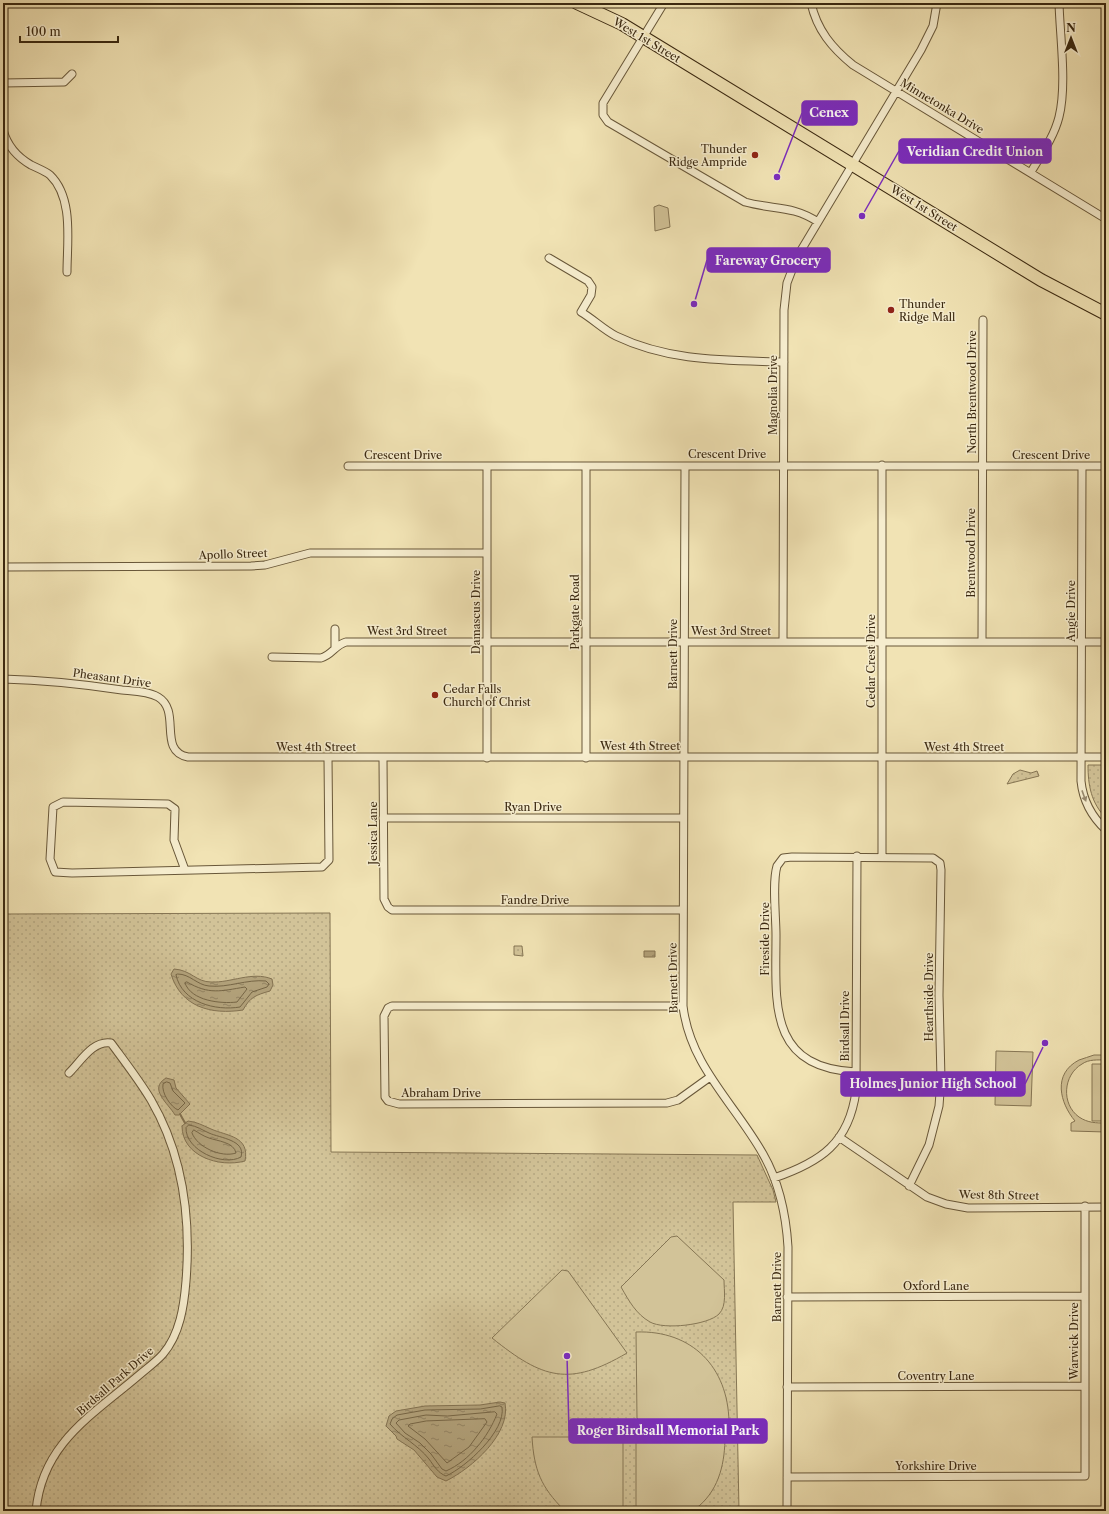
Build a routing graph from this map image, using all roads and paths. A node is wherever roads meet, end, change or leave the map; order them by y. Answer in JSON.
{"nodes":[{"id":1,"x":577,"y":3,"type":"edge"},
{"id":2,"x":664,"y":3,"type":"edge"},
{"id":3,"x":811,"y":3,"type":"edge"},
{"id":4,"x":937,"y":3,"type":"edge"},
{"id":5,"x":1059,"y":3,"type":"edge"},
{"id":6,"x":644,"y":38,"type":"junction"},
{"id":7,"x":72,"y":74,"type":"dead end"},
{"id":8,"x":3,"y":83,"type":"edge"},
{"id":9,"x":896,"y":91,"type":"junction"},
{"id":10,"x":3,"y":130,"type":"edge"},
{"id":11,"x":853,"y":165,"type":"junction"},
{"id":12,"x":1031,"y":172,"type":"junction"},
{"id":13,"x":1106,"y":219,"type":"edge"},
{"id":14,"x":818,"y":222,"type":"junction"},
{"id":15,"x":549,"y":258,"type":"dead end"},
{"id":16,"x":67,"y":272,"type":"dead end"},
{"id":17,"x":1106,"y":314,"type":"edge"},
{"id":18,"x":983,"y":320,"type":"dead end"},
{"id":19,"x":784,"y":362,"type":"junction"},
{"id":20,"x":785,"y":465,"type":"junction"},
{"id":21,"x":882,"y":465,"type":"junction"},
{"id":22,"x":983,"y":465,"type":"junction"},
{"id":23,"x":348,"y":466,"type":"dead end"},
{"id":24,"x":487,"y":466,"type":"junction"},
{"id":25,"x":586,"y":466,"type":"junction"},
{"id":26,"x":685,"y":466,"type":"junction"},
{"id":27,"x":1082,"y":466,"type":"junction"},
{"id":28,"x":1106,"y":466,"type":"edge"},
{"id":29,"x":487,"y":553,"type":"junction"},
{"id":30,"x":3,"y":566,"type":"edge"},
{"id":31,"x":335,"y":629,"type":"dead end"},
{"id":32,"x":487,"y":642,"type":"junction"},
{"id":33,"x":586,"y":642,"type":"junction"},
{"id":34,"x":684,"y":642,"type":"junction"},
{"id":35,"x":783,"y":642,"type":"junction"},
{"id":36,"x":882,"y":642,"type":"junction"},
{"id":37,"x":982,"y":642,"type":"junction"},
{"id":38,"x":1081,"y":642,"type":"junction"},
{"id":39,"x":1106,"y":642,"type":"edge"},
{"id":40,"x":335,"y":648,"type":"junction"},
{"id":41,"x":272,"y":657,"type":"dead end"},
{"id":42,"x":3,"y":679,"type":"edge"},
{"id":43,"x":176,"y":751,"type":"joint"},
{"id":44,"x":683,"y":757,"type":"junction"},
{"id":45,"x":1081,"y":757,"type":"junction"},
{"id":46,"x":1106,"y":757,"type":"edge"},
{"id":47,"x":328,"y":758,"type":"junction"},
{"id":48,"x":384,"y":758,"type":"junction"},
{"id":49,"x":487,"y":758,"type":"junction"},
{"id":50,"x":586,"y":758,"type":"junction"},
{"id":51,"x":882,"y":758,"type":"junction"},
{"id":52,"x":384,"y":818,"type":"junction"},
{"id":53,"x":683,"y":818,"type":"junction"},
{"id":54,"x":1106,"y":830,"type":"edge"},
{"id":55,"x":857,"y":856,"type":"junction"},
{"id":56,"x":882,"y":856,"type":"junction"},
{"id":57,"x":185,"y":870,"type":"junction"},
{"id":58,"x":388,"y":907,"type":"joint"},
{"id":59,"x":683,"y":910,"type":"junction"},
{"id":60,"x":683,"y":1006,"type":"junction"},
{"id":61,"x":856,"y":1072,"type":"junction"},
{"id":62,"x":69,"y":1073,"type":"dead end"},
{"id":63,"x":710,"y":1078,"type":"junction"},
{"id":64,"x":839,"y":1137,"type":"junction"},
{"id":65,"x":774,"y":1178,"type":"junction"},
{"id":66,"x":909,"y":1186,"type":"junction"},
{"id":67,"x":1085,"y":1206,"type":"junction"},
{"id":68,"x":1106,"y":1206,"type":"edge"},
{"id":69,"x":1085,"y":1296,"type":"junction"},
{"id":70,"x":787,"y":1297,"type":"junction"},
{"id":71,"x":1085,"y":1386,"type":"junction"},
{"id":72,"x":787,"y":1387,"type":"junction"},
{"id":73,"x":1085,"y":1476,"type":"joint"},
{"id":74,"x":787,"y":1477,"type":"junction"},
{"id":75,"x":36,"y":1511,"type":"edge"},
{"id":76,"x":787,"y":1511,"type":"edge"}],
"edges":[{"from":1,"to":6,"type":"main road","name":"West 1st Street"},
{"from":2,"to":6,"type":"street"},
{"from":3,"to":9,"type":"street","name":"Minnetonka Drive"},
{"from":4,"to":9,"type":"street","name":"Magnolia Drive"},
{"from":5,"to":12,"type":"street"},
{"from":6,"to":11,"type":"main road","name":"West 1st Street"},
{"from":6,"to":14,"type":"street"},
{"from":7,"to":8,"type":"street"},
{"from":9,"to":11,"type":"street","name":"Magnolia Drive"},
{"from":9,"to":12,"type":"street","name":"Minnetonka Drive"},
{"from":10,"to":16,"type":"street"},
{"from":11,"to":14,"type":"street","name":"Magnolia Drive"},
{"from":11,"to":17,"type":"main road","name":"West 1st Street"},
{"from":12,"to":13,"type":"street","name":"Minnetonka Drive"},
{"from":14,"to":19,"type":"street","name":"Magnolia Drive"},
{"from":15,"to":19,"type":"street"},
{"from":18,"to":22,"type":"street","name":"North Brentwood Drive"},
{"from":19,"to":20,"type":"street","name":"Magnolia Drive"},
{"from":20,"to":21,"type":"street","name":"Crescent Drive"},
{"from":20,"to":26,"type":"street","name":"Crescent Drive"},
{"from":20,"to":35,"type":"street","name":"Magnolia Drive"},
{"from":21,"to":22,"type":"street","name":"Crescent Drive"},
{"from":21,"to":36,"type":"street","name":"Cedar Crest Drive"},
{"from":22,"to":27,"type":"street","name":"Crescent Drive"},
{"from":22,"to":37,"type":"street","name":"Brentwood Drive"},
{"from":23,"to":24,"type":"street","name":"Crescent Drive"},
{"from":24,"to":25,"type":"street","name":"Crescent Drive"},
{"from":24,"to":29,"type":"street","name":"Damascus Drive"},
{"from":25,"to":26,"type":"street","name":"Crescent Drive"},
{"from":25,"to":33,"type":"street","name":"Parkgate Road"},
{"from":26,"to":34,"type":"street","name":"Barnett Drive"},
{"from":27,"to":28,"type":"street","name":"Crescent Drive"},
{"from":27,"to":38,"type":"street","name":"Angie Drive"},
{"from":29,"to":30,"type":"street","name":"Apollo Street"},
{"from":29,"to":32,"type":"street","name":"Damascus Drive"},
{"from":31,"to":40,"type":"street"},
{"from":32,"to":33,"type":"street","name":"West 3rd Street"},
{"from":32,"to":40,"type":"street","name":"West 3rd Street"},
{"from":32,"to":49,"type":"street","name":"Damascus Drive"},
{"from":33,"to":34,"type":"street","name":"West 3rd Street"},
{"from":33,"to":50,"type":"street","name":"Parkgate Road"},
{"from":34,"to":35,"type":"street","name":"West 3rd Street"},
{"from":34,"to":44,"type":"street","name":"Barnett Drive"},
{"from":35,"to":36,"type":"street","name":"West 3rd Street"},
{"from":36,"to":37,"type":"street","name":"West 3rd Street"},
{"from":36,"to":51,"type":"street","name":"Cedar Crest Drive"},
{"from":37,"to":38,"type":"street","name":"West 3rd Street"},
{"from":38,"to":39,"type":"street","name":"West 3rd Street"},
{"from":38,"to":45,"type":"street","name":"Angie Drive"},
{"from":40,"to":41,"type":"street","name":"West 3rd Street"},
{"from":42,"to":43,"type":"street","name":"Pheasant Drive"},
{"from":43,"to":47,"type":"street","name":"West 4th Street"},
{"from":44,"to":50,"type":"street","name":"West 4th Street"},
{"from":44,"to":51,"type":"street","name":"West 4th Street"},
{"from":44,"to":53,"type":"street","name":"Barnett Drive"},
{"from":45,"to":46,"type":"street","name":"West 4th Street"},
{"from":45,"to":51,"type":"street","name":"West 4th Street"},
{"from":45,"to":54,"type":"street","name":"Angie Drive","one_way":true},
{"from":47,"to":48,"type":"street","name":"West 4th Street"},
{"from":47,"to":57,"type":"street"},
{"from":48,"to":49,"type":"street","name":"West 4th Street"},
{"from":48,"to":52,"type":"street","name":"Jessica Lane"},
{"from":49,"to":50,"type":"street","name":"West 4th Street"},
{"from":51,"to":56,"type":"street","name":"Cedar Crest Drive"},
{"from":52,"to":53,"type":"street","name":"Ryan Drive"},
{"from":52,"to":58,"type":"street","name":"Jessica Lane"},
{"from":53,"to":59,"type":"street","name":"Barnett Drive"},
{"from":55,"to":56,"type":"street","name":"Fireside Drive"},
{"from":55,"to":61,"type":"street","name":"Birdsall Drive"},
{"from":55,"to":61,"type":"street","name":"Fireside Drive"},
{"from":56,"to":66,"type":"street","name":"Hearthside Drive"},
{"from":57,"to":57,"type":"street"},
{"from":58,"to":59,"type":"street","name":"Fandre Drive"},
{"from":59,"to":60,"type":"street","name":"Barnett Drive"},
{"from":60,"to":63,"type":"street","name":"Barnett Drive"},
{"from":60,"to":63,"type":"street","name":"Abraham Drive"},
{"from":61,"to":64,"type":"street","name":"Birdsall Drive"},
{"from":62,"to":75,"type":"street","name":"Birdsall Park Drive"},
{"from":63,"to":65,"type":"street","name":"Barnett Drive"},
{"from":64,"to":65,"type":"street","name":"Birdsall Drive"},
{"from":64,"to":66,"type":"street","name":"West 8th Street"},
{"from":65,"to":70,"type":"street","name":"Barnett Drive"},
{"from":66,"to":67,"type":"street","name":"West 8th Street"},
{"from":67,"to":68,"type":"street","name":"West 8th Street"},
{"from":67,"to":69,"type":"street","name":"Warwick Drive"},
{"from":69,"to":70,"type":"street","name":"Oxford Lane"},
{"from":69,"to":71,"type":"street","name":"Warwick Drive"},
{"from":70,"to":72,"type":"street","name":"Barnett Drive"},
{"from":71,"to":72,"type":"street","name":"Coventry Lane"},
{"from":71,"to":73,"type":"street","name":"Warwick Drive"},
{"from":72,"to":74,"type":"street","name":"Barnett Drive"},
{"from":73,"to":74,"type":"street","name":"Yorkshire Drive"},
{"from":74,"to":76,"type":"street","name":"Barnett Drive"}]}
